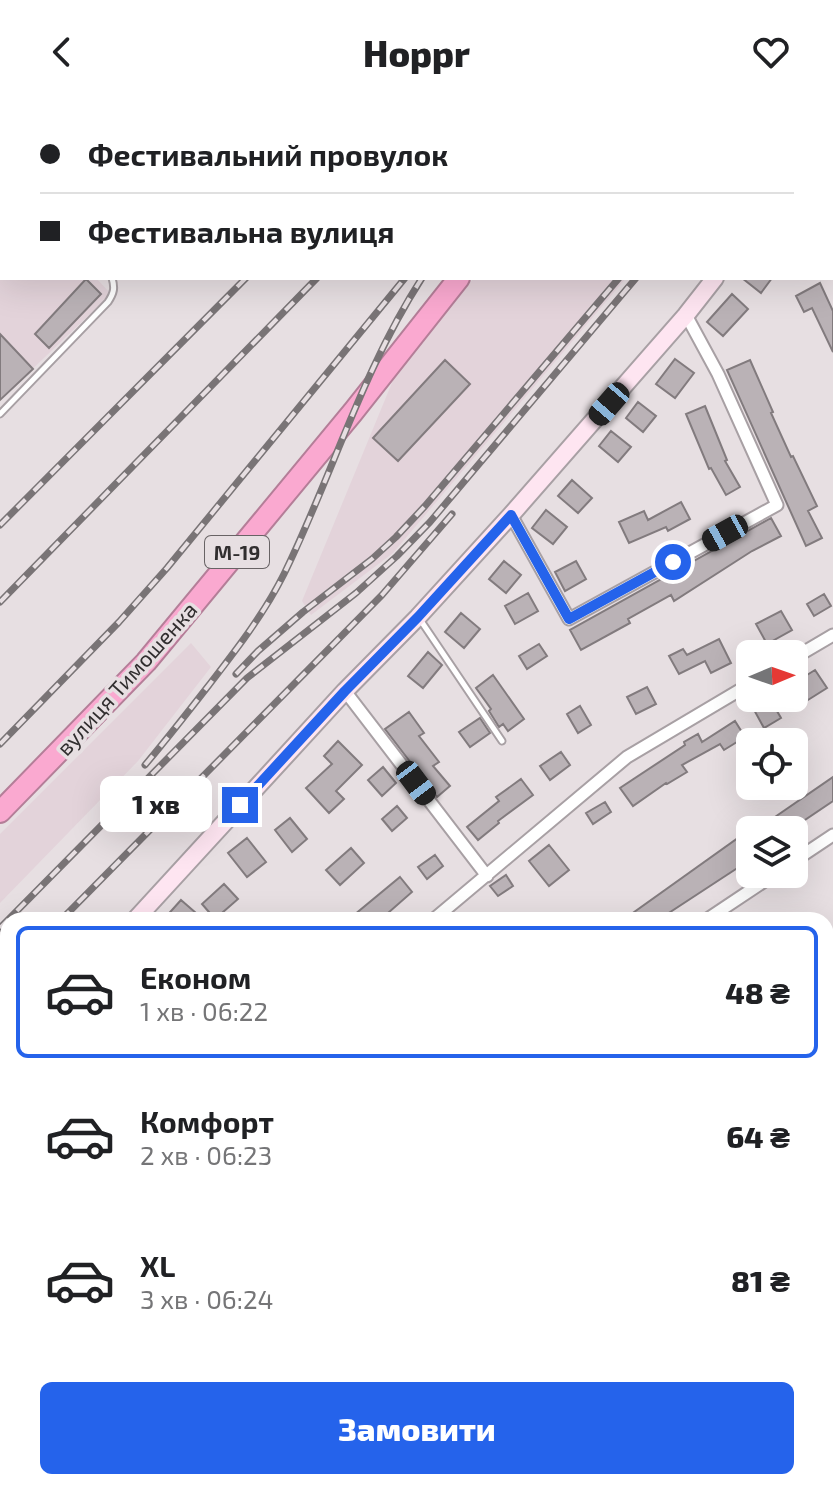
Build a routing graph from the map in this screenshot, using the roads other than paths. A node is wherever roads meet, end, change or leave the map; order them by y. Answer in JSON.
{"nodes":[{"id":1,"x":112,"y":280,"type":"edge"},
{"id":2,"x":457,"y":280,"type":"edge"},
{"id":3,"x":713,"y":280,"type":"edge"},
{"id":4,"x":686,"y":315,"type":"junction"},
{"id":5,"x":0,"y":414,"type":"edge"},
{"id":6,"x":511,"y":515,"type":"junction"},
{"id":7,"x":418,"y":617,"type":"junction"},
{"id":8,"x":833,"y":635,"type":"edge"},
{"id":9,"x":808,"y":650,"type":"edge"},
{"id":10,"x":345,"y":691,"type":"junction"},
{"id":11,"x":736,"y":692,"type":"edge"},
{"id":12,"x":502,"y":741,"type":"dead end"},
{"id":13,"x":0,"y":812,"type":"edge"},
{"id":14,"x":833,"y":835,"type":"edge"},
{"id":15,"x":808,"y":852,"type":"edge"},
{"id":16,"x":487,"y":876,"type":"junction"},
{"id":17,"x":754,"y":888,"type":"edge"},
{"id":18,"x":142,"y":912,"type":"edge"},
{"id":19,"x":443,"y":912,"type":"edge"},
{"id":20,"x":718,"y":912,"type":"edge"}],
"edges":[{"from":1,"to":5,"type":"lane"},
{"from":2,"to":13,"type":"highway","name":"вулиця Тимошенка","number":"М-19"},
{"from":3,"to":4,"type":"street"},
{"from":4,"to":6,"type":"street"},
{"from":4,"to":6,"type":"street"},
{"from":6,"to":7,"type":"street"},
{"from":7,"to":10,"type":"street"},
{"from":7,"to":12,"type":"lane"},
{"from":8,"to":9,"type":"street"},
{"from":10,"to":16,"type":"street"},
{"from":10,"to":18,"type":"street"},
{"from":11,"to":16,"type":"street"},
{"from":14,"to":15,"type":"street"},
{"from":16,"to":19,"type":"street"},
{"from":17,"to":20,"type":"street"}]}
